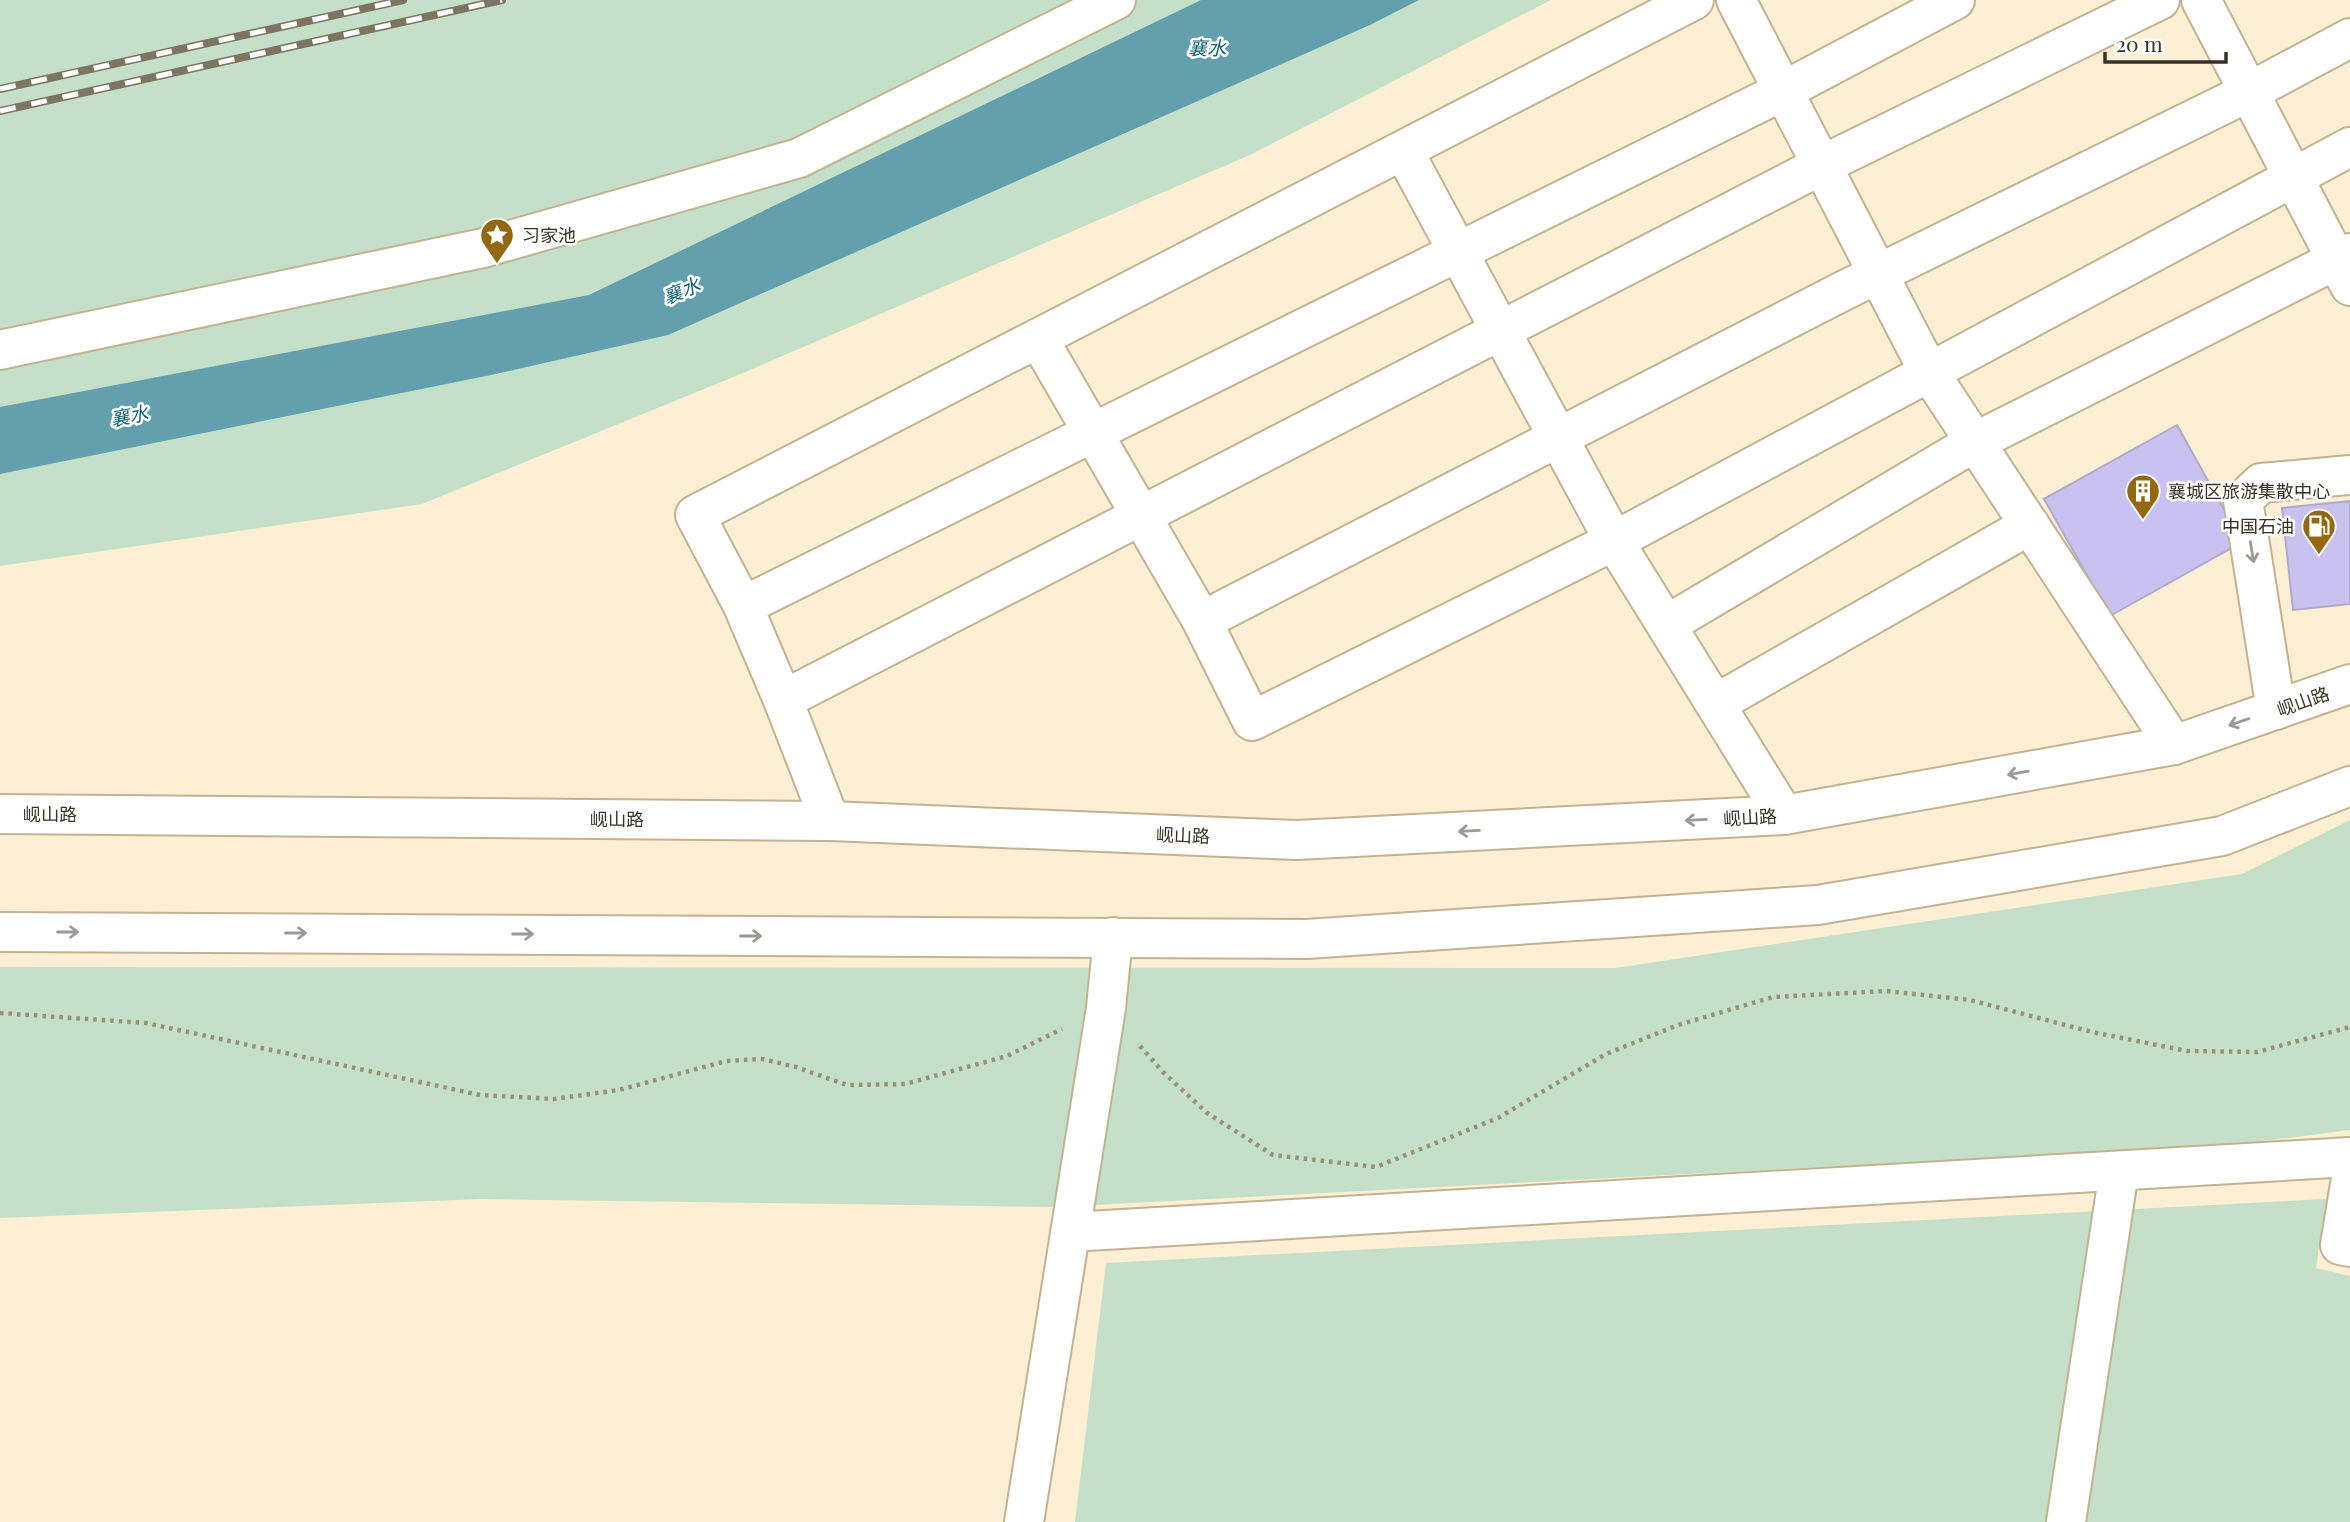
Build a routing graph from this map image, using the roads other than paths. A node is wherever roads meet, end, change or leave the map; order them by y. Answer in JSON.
{"nodes":[{"id":1,"x":1115,"y":0,"type":"edge"},
{"id":2,"x":1694,"y":0,"type":"edge"},
{"id":3,"x":1736,"y":0,"type":"edge"},
{"id":4,"x":1955,"y":0,"type":"edge"},
{"id":5,"x":2160,"y":0,"type":"edge"},
{"id":6,"x":2201,"y":0,"type":"edge"},
{"id":7,"x":2350,"y":38,"type":"edge"},
{"id":8,"x":1783,"y":91,"type":"junction"},
{"id":9,"x":2249,"y":92,"type":"junction"},
{"id":10,"x":2350,"y":147,"type":"edge"},
{"id":11,"x":1403,"y":150,"type":"junction"},
{"id":12,"x":1822,"y":165,"type":"junction"},
{"id":13,"x":2294,"y":177,"type":"junction"},
{"id":14,"x":1457,"y":252,"type":"junction"},
{"id":15,"x":2345,"y":267,"type":"edge"},
{"id":16,"x":1879,"y":273,"type":"junction"},
{"id":17,"x":1500,"y":331,"type":"junction"},
{"id":18,"x":1038,"y":338,"type":"junction"},
{"id":19,"x":0,"y":350,"type":"edge"},
{"id":20,"x":1929,"y":372,"type":"junction"},
{"id":21,"x":1093,"y":433,"type":"junction"},
{"id":22,"x":1558,"y":438,"type":"junction"},
{"id":23,"x":1975,"y":442,"type":"junction"},
{"id":24,"x":2350,"y":475,"type":"edge"},
{"id":25,"x":1142,"y":517,"type":"junction"},
{"id":26,"x":2030,"y":526,"type":"junction"},
{"id":27,"x":1614,"y":541,"type":"junction"},
{"id":28,"x":743,"y":606,"type":"junction"},
{"id":29,"x":1202,"y":621,"type":"junction"},
{"id":30,"x":1665,"y":625,"type":"junction"},
{"id":31,"x":2350,"y":684,"type":"edge"},
{"id":32,"x":783,"y":699,"type":"junction"},
{"id":33,"x":1715,"y":704,"type":"junction"},
{"id":34,"x":2276,"y":710,"type":"junction"},
{"id":35,"x":2174,"y":745,"type":"junction"},
{"id":36,"x":2350,"y":786,"type":"edge"},
{"id":37,"x":0,"y":814,"type":"edge"},
{"id":38,"x":1784,"y":815,"type":"junction"},
{"id":39,"x":830,"y":821,"type":"junction"},
{"id":40,"x":0,"y":932,"type":"edge"},
{"id":41,"x":1113,"y":937,"type":"junction"},
{"id":42,"x":2350,"y":1157,"type":"edge"},
{"id":43,"x":2119,"y":1171,"type":"junction"},
{"id":44,"x":2350,"y":1184,"type":"edge"},
{"id":45,"x":1070,"y":1232,"type":"junction"},
{"id":46,"x":2350,"y":1247,"type":"edge"},
{"id":47,"x":1024,"y":1522,"type":"edge"},
{"id":48,"x":2066,"y":1522,"type":"edge"}],
"edges":[{"from":1,"to":19,"type":"main road"},
{"from":2,"to":11,"type":"main road"},
{"from":3,"to":8,"type":"main road"},
{"from":4,"to":8,"type":"main road"},
{"from":5,"to":12,"type":"main road"},
{"from":6,"to":9,"type":"main road"},
{"from":7,"to":9,"type":"main road"},
{"from":8,"to":12,"type":"main road"},
{"from":8,"to":14,"type":"main road"},
{"from":9,"to":13,"type":"main road"},
{"from":9,"to":16,"type":"main road"},
{"from":10,"to":13,"type":"main road"},
{"from":11,"to":14,"type":"main road"},
{"from":11,"to":18,"type":"main road"},
{"from":12,"to":16,"type":"main road"},
{"from":12,"to":17,"type":"main road"},
{"from":13,"to":15,"type":"main road"},
{"from":13,"to":20,"type":"main road"},
{"from":14,"to":17,"type":"main road"},
{"from":14,"to":21,"type":"main road"},
{"from":15,"to":23,"type":"main road"},
{"from":16,"to":20,"type":"main road"},
{"from":16,"to":22,"type":"main road"},
{"from":17,"to":22,"type":"main road"},
{"from":17,"to":25,"type":"main road"},
{"from":18,"to":21,"type":"main road"},
{"from":18,"to":28,"type":"main road"},
{"from":20,"to":23,"type":"main road"},
{"from":20,"to":27,"type":"main road"},
{"from":21,"to":25,"type":"main road"},
{"from":21,"to":28,"type":"main road"},
{"from":22,"to":27,"type":"main road"},
{"from":22,"to":29,"type":"main road"},
{"from":23,"to":26,"type":"main road"},
{"from":23,"to":30,"type":"main road"},
{"from":24,"to":34,"type":"main road","one_way":true},
{"from":25,"to":29,"type":"main road"},
{"from":25,"to":32,"type":"main road"},
{"from":26,"to":33,"type":"main road"},
{"from":26,"to":35,"type":"main road"},
{"from":27,"to":29,"type":"main road"},
{"from":27,"to":30,"type":"main road"},
{"from":28,"to":32,"type":"main road"},
{"from":30,"to":33,"type":"main road"},
{"from":31,"to":34,"type":"main road","name":"岘山路"},
{"from":32,"to":39,"type":"main road"},
{"from":33,"to":38,"type":"main road"},
{"from":34,"to":35,"type":"main road","name":"岘山路","one_way":true},
{"from":35,"to":38,"type":"main road","name":"岘山路","one_way":true},
{"from":36,"to":41,"type":"main road"},
{"from":37,"to":39,"type":"main road","name":"岘山路"},
{"from":38,"to":39,"type":"main road","name":"岘山路","one_way":true},
{"from":40,"to":41,"type":"main road","one_way":true},
{"from":41,"to":45,"type":"main road"},
{"from":42,"to":43,"type":"main road"},
{"from":43,"to":45,"type":"main road"},
{"from":43,"to":48,"type":"main road"},
{"from":44,"to":46,"type":"main road"},
{"from":45,"to":47,"type":"main road"}]}
